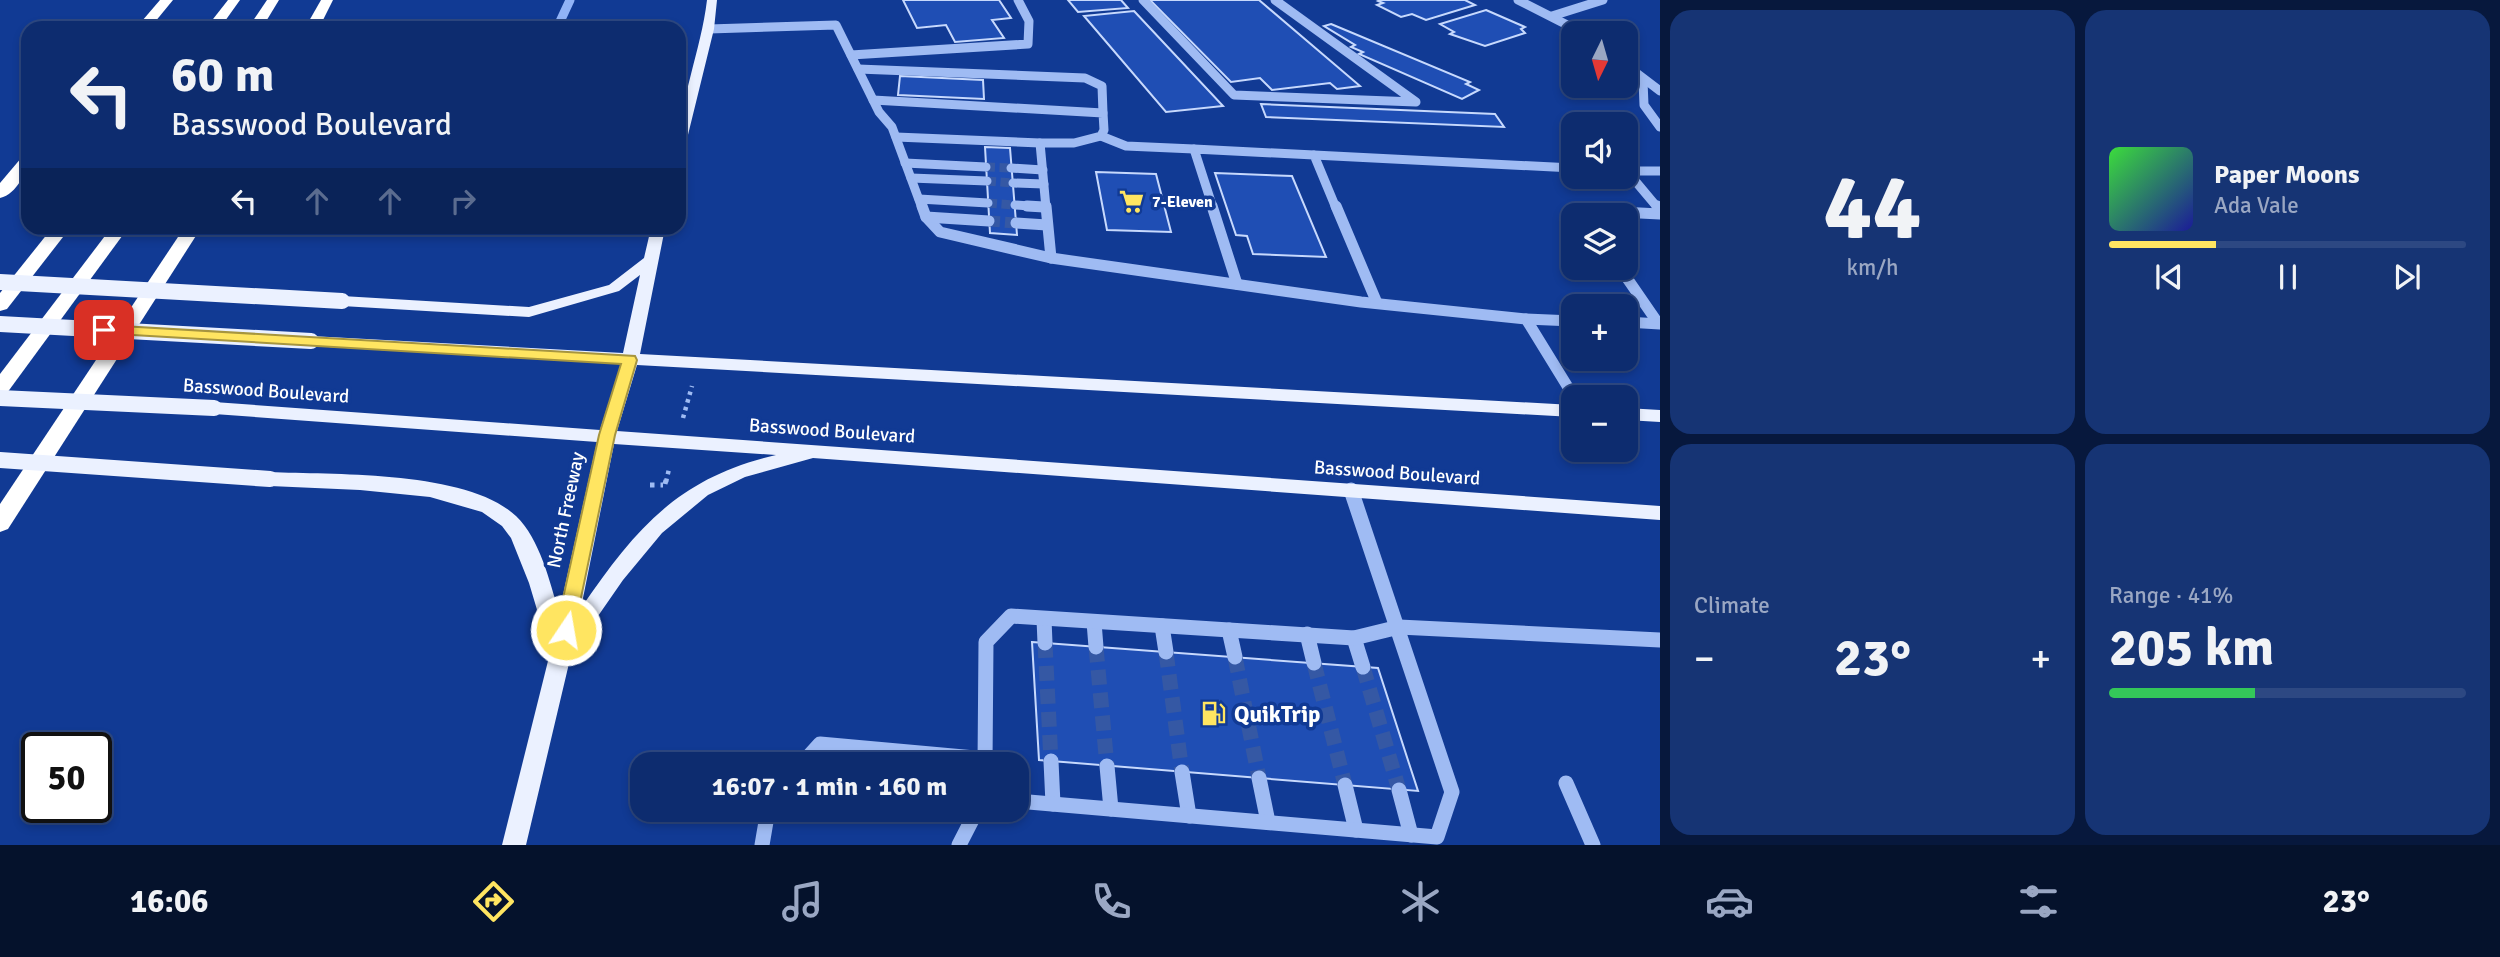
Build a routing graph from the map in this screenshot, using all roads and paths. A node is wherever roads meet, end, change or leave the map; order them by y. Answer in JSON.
{"nodes":[{"id":1,"x":167,"y":0,"type":"edge"},
{"id":2,"x":234,"y":0,"type":"edge"},
{"id":3,"x":273,"y":0,"type":"edge"},
{"id":4,"x":327,"y":0,"type":"edge"},
{"id":5,"x":712,"y":0,"type":"edge"},
{"id":6,"x":1018,"y":0,"type":"edge"},
{"id":7,"x":1143,"y":0,"type":"edge"},
{"id":8,"x":1275,"y":0,"type":"edge"},
{"id":9,"x":1518,"y":0,"type":"edge"},
{"id":10,"x":1603,"y":0,"type":"edge"},
{"id":11,"x":1552,"y":16,"type":"junction"},
{"id":12,"x":149,"y":21,"type":"edge"},
{"id":13,"x":218,"y":21,"type":"edge"},
{"id":14,"x":260,"y":21,"type":"edge"},
{"id":15,"x":316,"y":21,"type":"edge"},
{"id":16,"x":1561,"y":21,"type":"edge"},
{"id":17,"x":709,"y":29,"type":"junction"},
{"id":18,"x":851,"y":55,"type":"junction"},
{"id":19,"x":858,"y":69,"type":"junction"},
{"id":20,"x":1638,"y":76,"type":"edge"},
{"id":21,"x":1643,"y":80,"type":"junction"},
{"id":22,"x":1660,"y":90,"type":"edge"},
{"id":23,"x":873,"y":100,"type":"junction"},
{"id":24,"x":1103,"y":113,"type":"junction"},
{"id":25,"x":1656,"y":117,"type":"edge"},
{"id":26,"x":686,"y":119,"type":"edge"},
{"id":27,"x":1660,"y":127,"type":"edge"},
{"id":28,"x":1101,"y":136,"type":"junction"},
{"id":29,"x":896,"y":137,"type":"junction"},
{"id":30,"x":1040,"y":143,"type":"junction"},
{"id":31,"x":1194,"y":149,"type":"junction"},
{"id":32,"x":1314,"y":155,"type":"junction"},
{"id":33,"x":905,"y":163,"type":"junction"},
{"id":34,"x":986,"y":167,"type":"tunnel mouth"},
{"id":35,"x":1561,"y":167,"type":"edge"},
{"id":36,"x":21,"y":168,"type":"edge"},
{"id":37,"x":1011,"y":168,"type":"tunnel mouth"},
{"id":38,"x":1043,"y":170,"type":"junction"},
{"id":39,"x":1638,"y":171,"type":"edge"},
{"id":40,"x":1660,"y":171,"type":"edge"},
{"id":41,"x":911,"y":178,"type":"junction"},
{"id":42,"x":987,"y":181,"type":"tunnel mouth"},
{"id":43,"x":1013,"y":183,"type":"tunnel mouth"},
{"id":44,"x":1044,"y":184,"type":"junction"},
{"id":45,"x":1638,"y":184,"type":"edge"},
{"id":46,"x":0,"y":193,"type":"edge"},
{"id":47,"x":919,"y":199,"type":"junction"},
{"id":48,"x":988,"y":204,"type":"tunnel mouth"},
{"id":49,"x":1015,"y":205,"type":"tunnel mouth"},
{"id":50,"x":1045,"y":207,"type":"junction"},
{"id":51,"x":1638,"y":211,"type":"edge"},
{"id":52,"x":1660,"y":212,"type":"edge"},
{"id":53,"x":926,"y":217,"type":"junction"},
{"id":54,"x":989,"y":221,"type":"tunnel mouth"},
{"id":55,"x":1016,"y":223,"type":"tunnel mouth"},
{"id":56,"x":1047,"y":225,"type":"junction"},
{"id":57,"x":55,"y":235,"type":"edge"},
{"id":58,"x":115,"y":235,"type":"edge"},
{"id":59,"x":187,"y":235,"type":"edge"},
{"id":60,"x":656,"y":235,"type":"edge"},
{"id":61,"x":1051,"y":258,"type":"junction"},
{"id":62,"x":651,"y":260,"type":"junction"},
{"id":63,"x":1629,"y":280,"type":"edge"},
{"id":64,"x":0,"y":282,"type":"edge"},
{"id":65,"x":1237,"y":284,"type":"junction"},
{"id":66,"x":1377,"y":303,"type":"junction"},
{"id":67,"x":0,"y":305,"type":"edge"},
{"id":68,"x":1526,"y":319,"type":"junction"},
{"id":69,"x":1561,"y":320,"type":"edge"},
{"id":70,"x":1638,"y":322,"type":"edge"},
{"id":71,"x":1659,"y":323,"type":"edge"},
{"id":72,"x":0,"y":324,"type":"edge"},
{"id":73,"x":630,"y":360,"type":"junction"},
{"id":74,"x":1567,"y":385,"type":"edge"},
{"id":75,"x":692,"y":386,"type":"dead end"},
{"id":76,"x":0,"y":388,"type":"edge"},
{"id":77,"x":0,"y":398,"type":"edge"},
{"id":78,"x":1561,"y":410,"type":"edge"},
{"id":79,"x":1638,"y":415,"type":"edge"},
{"id":80,"x":1660,"y":416,"type":"edge"},
{"id":81,"x":683,"y":419,"type":"dead end"},
{"id":82,"x":607,"y":435,"type":"junction"},
{"id":83,"x":820,"y":451,"type":"junction"},
{"id":84,"x":0,"y":460,"type":"edge"},
{"id":85,"x":669,"y":469,"type":"dead end"},
{"id":86,"x":665,"y":485,"type":"dead end"},
{"id":87,"x":1352,"y":490,"type":"junction"},
{"id":88,"x":1660,"y":513,"type":"edge"},
{"id":89,"x":0,"y":523,"type":"edge"},
{"id":90,"x":1044,"y":619,"type":"junction"},
{"id":91,"x":1094,"y":622,"type":"junction"},
{"id":92,"x":1161,"y":626,"type":"junction"},
{"id":93,"x":1399,"y":626,"type":"junction"},
{"id":94,"x":1229,"y":630,"type":"junction"},
{"id":95,"x":1307,"y":634,"type":"junction"},
{"id":96,"x":1354,"y":638,"type":"junction"},
{"id":97,"x":1045,"y":643,"type":"tunnel mouth"},
{"id":98,"x":1658,"y":643,"type":"edge"},
{"id":99,"x":1096,"y":647,"type":"tunnel mouth"},
{"id":100,"x":1166,"y":652,"type":"tunnel mouth"},
{"id":101,"x":561,"y":654,"type":"junction"},
{"id":102,"x":1235,"y":657,"type":"tunnel mouth"},
{"id":103,"x":1314,"y":663,"type":"tunnel mouth"},
{"id":104,"x":1363,"y":667,"type":"tunnel mouth"},
{"id":105,"x":813,"y":752,"type":"edge"},
{"id":106,"x":893,"y":752,"type":"edge"},
{"id":107,"x":985,"y":752,"type":"edge"},
{"id":108,"x":1051,"y":761,"type":"tunnel mouth"},
{"id":109,"x":1107,"y":766,"type":"tunnel mouth"},
{"id":110,"x":1182,"y":772,"type":"tunnel mouth"},
{"id":111,"x":1259,"y":778,"type":"tunnel mouth"},
{"id":112,"x":1566,"y":783,"type":"dead end"},
{"id":113,"x":1345,"y":785,"type":"tunnel mouth"},
{"id":114,"x":1399,"y":790,"type":"tunnel mouth"},
{"id":115,"x":1029,"y":802,"type":"edge"},
{"id":116,"x":1053,"y":804,"type":"junction"},
{"id":117,"x":1111,"y":809,"type":"junction"},
{"id":118,"x":1189,"y":816,"type":"junction"},
{"id":119,"x":766,"y":822,"type":"edge"},
{"id":120,"x":971,"y":822,"type":"edge"},
{"id":121,"x":1268,"y":822,"type":"junction"},
{"id":122,"x":1356,"y":830,"type":"junction"},
{"id":123,"x":1411,"y":835,"type":"junction"},
{"id":124,"x":514,"y":845,"type":"edge"},
{"id":125,"x":762,"y":845,"type":"edge"},
{"id":126,"x":959,"y":845,"type":"edge"},
{"id":127,"x":1593,"y":845,"type":"edge"}],
"edges":[{"from":1,"to":12,"type":"highway"},
{"from":2,"to":13,"type":"highway"},
{"from":3,"to":14,"type":"highway"},
{"from":4,"to":15,"type":"highway"},
{"from":5,"to":17,"type":"main road"},
{"from":6,"to":18,"type":"street"},
{"from":7,"to":8,"type":"street"},
{"from":9,"to":11,"type":"street"},
{"from":10,"to":11,"type":"street"},
{"from":11,"to":16,"type":"street"},
{"from":17,"to":18,"type":"street"},
{"from":17,"to":26,"type":"main road"},
{"from":18,"to":19,"type":"street"},
{"from":19,"to":23,"type":"street"},
{"from":19,"to":24,"type":"street"},
{"from":20,"to":21,"type":"street"},
{"from":21,"to":22,"type":"street"},
{"from":21,"to":25,"type":"street"},
{"from":23,"to":24,"type":"street"},
{"from":23,"to":29,"type":"street"},
{"from":24,"to":28,"type":"street"},
{"from":25,"to":27,"type":"street"},
{"from":28,"to":30,"type":"street"},
{"from":28,"to":31,"type":"street"},
{"from":29,"to":30,"type":"street"},
{"from":29,"to":33,"type":"street"},
{"from":30,"to":38,"type":"street"},
{"from":31,"to":32,"type":"street"},
{"from":31,"to":65,"type":"street"},
{"from":32,"to":35,"type":"street"},
{"from":32,"to":66,"type":"street"},
{"from":33,"to":34,"type":"street"},
{"from":33,"to":41,"type":"street"},
{"from":36,"to":46,"type":"highway"},
{"from":37,"to":38,"type":"street"},
{"from":38,"to":44,"type":"street"},
{"from":39,"to":40,"type":"street"},
{"from":41,"to":42,"type":"street"},
{"from":41,"to":47,"type":"street"},
{"from":43,"to":44,"type":"street"},
{"from":44,"to":50,"type":"street"},
{"from":45,"to":52,"type":"street"},
{"from":47,"to":48,"type":"street"},
{"from":47,"to":53,"type":"street"},
{"from":49,"to":50,"type":"street"},
{"from":50,"to":56,"type":"street"},
{"from":51,"to":52,"type":"street"},
{"from":53,"to":54,"type":"street"},
{"from":53,"to":61,"type":"street"},
{"from":55,"to":56,"type":"street"},
{"from":56,"to":61,"type":"street"},
{"from":57,"to":67,"type":"highway"},
{"from":58,"to":76,"type":"highway"},
{"from":59,"to":89,"type":"highway"},
{"from":60,"to":62,"type":"main road","name":"North Freeway"},
{"from":61,"to":65,"type":"street"},
{"from":62,"to":64,"type":"main road","bridge":true},
{"from":62,"to":73,"type":"main road","name":"North Freeway"},
{"from":63,"to":71,"type":"street"},
{"from":65,"to":66,"type":"street"},
{"from":66,"to":68,"type":"street"},
{"from":68,"to":69,"type":"street"},
{"from":68,"to":74,"type":"street"},
{"from":70,"to":71,"type":"street"},
{"from":72,"to":73,"type":"main road","bridge":true},
{"from":73,"to":78,"type":"main road"},
{"from":73,"to":82,"type":"main road","name":"North Freeway"},
{"from":75,"to":81,"type":"path"},
{"from":77,"to":82,"type":"main road","name":"Basswood Boulevard","bridge":true},
{"from":79,"to":80,"type":"main road"},
{"from":82,"to":83,"type":"main road","name":"Basswood Boulevard"},
{"from":82,"to":101,"type":"main road","name":"North Freeway"},
{"from":83,"to":87,"type":"main road","name":"Basswood Boulevard"},
{"from":83,"to":101,"type":"main road"},
{"from":84,"to":101,"type":"main road","bridge":true},
{"from":85,"to":86,"type":"path"},
{"from":87,"to":88,"type":"main road","name":"Basswood Boulevard"},
{"from":87,"to":93,"type":"street"},
{"from":90,"to":91,"type":"street"},
{"from":90,"to":97,"type":"street"},
{"from":90,"to":107,"type":"street"},
{"from":91,"to":92,"type":"street"},
{"from":91,"to":99,"type":"lane"},
{"from":92,"to":94,"type":"street"},
{"from":92,"to":100,"type":"street"},
{"from":93,"to":96,"type":"street"},
{"from":93,"to":98,"type":"street"},
{"from":93,"to":123,"type":"street"},
{"from":94,"to":95,"type":"street"},
{"from":94,"to":102,"type":"street"},
{"from":95,"to":96,"type":"street"},
{"from":95,"to":103,"type":"street"},
{"from":96,"to":104,"type":"street"},
{"from":101,"to":124,"type":"main road","name":"North Freeway"},
{"from":105,"to":106,"type":"lane"},
{"from":108,"to":116,"type":"street"},
{"from":109,"to":117,"type":"lane"},
{"from":110,"to":118,"type":"street"},
{"from":111,"to":121,"type":"street"},
{"from":112,"to":127,"type":"street"},
{"from":113,"to":122,"type":"street"},
{"from":114,"to":123,"type":"lane"},
{"from":115,"to":116,"type":"street"},
{"from":116,"to":117,"type":"street"},
{"from":117,"to":118,"type":"street"},
{"from":118,"to":121,"type":"street"},
{"from":119,"to":125,"type":"street"},
{"from":120,"to":126,"type":"street"},
{"from":121,"to":122,"type":"street"},
{"from":122,"to":123,"type":"street"}]}
